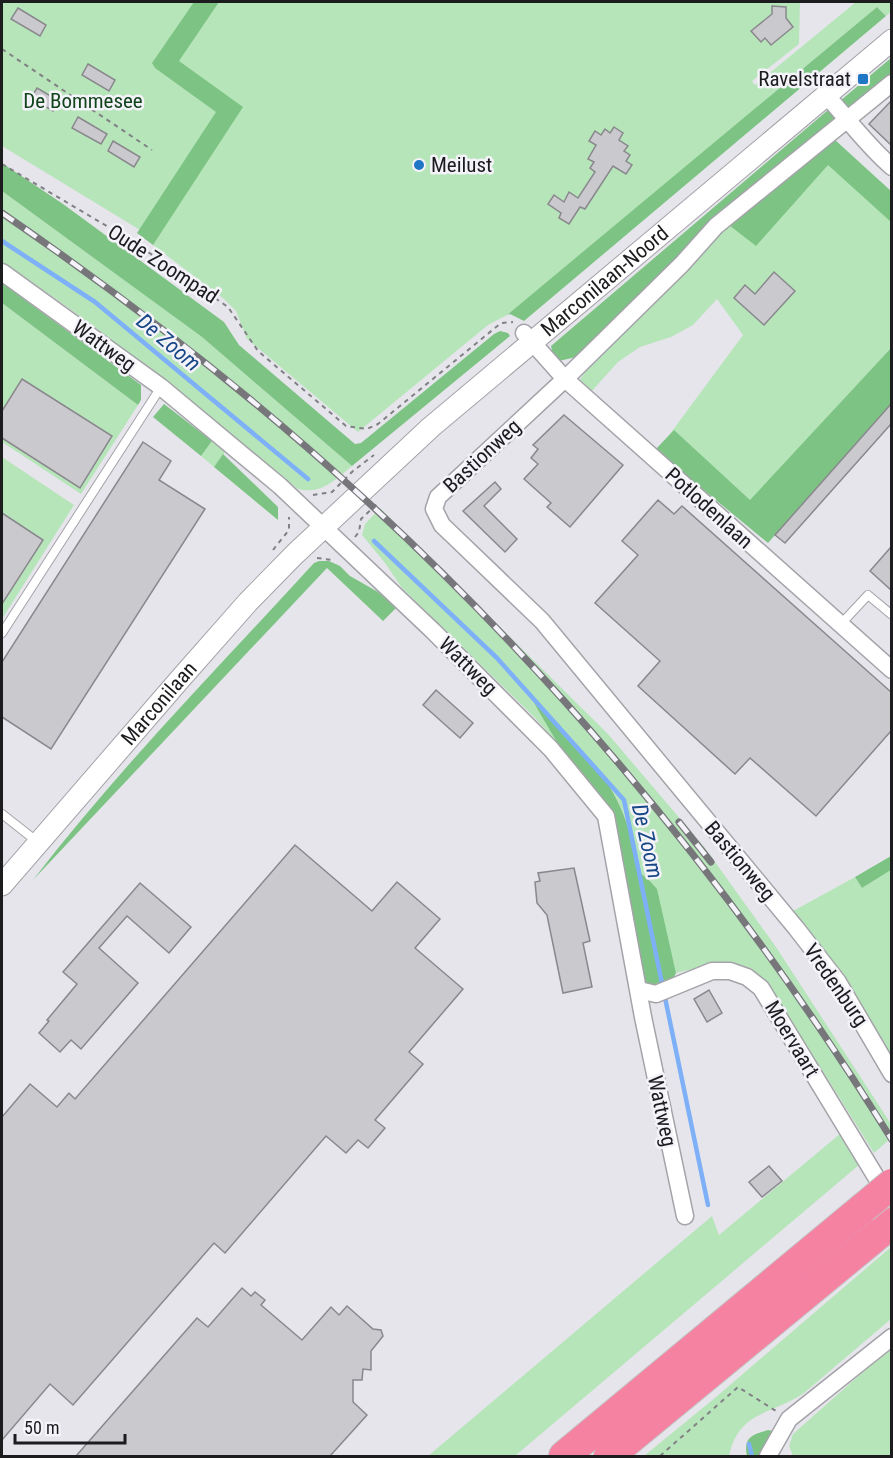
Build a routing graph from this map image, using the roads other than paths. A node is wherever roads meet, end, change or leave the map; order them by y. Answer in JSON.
{"nodes":[{"id":1,"x":891,"y":40,"type":"edge"},
{"id":2,"x":891,"y":83,"type":"edge"},
{"id":3,"x":826,"y":95,"type":"junction"},
{"id":4,"x":848,"y":119,"type":"junction"},
{"id":5,"x":891,"y":167,"type":"edge"},
{"id":6,"x":2,"y":272,"type":"edge"},
{"id":7,"x":528,"y":337,"type":"junction"},
{"id":8,"x":565,"y":379,"type":"junction"},
{"id":9,"x":161,"y":387,"type":"junction"},
{"id":10,"x":324,"y":527,"type":"junction"},
{"id":11,"x":891,"y":613,"type":"edge"},
{"id":12,"x":840,"y":624,"type":"junction"},
{"id":13,"x":2,"y":633,"type":"edge"},
{"id":14,"x":889,"y":663,"type":"edge"},
{"id":15,"x":2,"y":814,"type":"edge"},
{"id":16,"x":37,"y":844,"type":"junction"},
{"id":17,"x":2,"y":885,"type":"edge"},
{"id":18,"x":796,"y":928,"type":"joint"},
{"id":19,"x":639,"y":990,"type":"junction"},
{"id":20,"x":891,"y":1074,"type":"edge"},
{"id":21,"x":891,"y":1185,"type":"edge"},
{"id":22,"x":877,"y":1205,"type":"edge"},
{"id":23,"x":684,"y":1216,"type":"dead end"},
{"id":24,"x":885,"y":1228,"type":"edge"},
{"id":25,"x":891,"y":1337,"type":"edge"},
{"id":26,"x":564,"y":1456,"type":"edge"},
{"id":27,"x":609,"y":1456,"type":"edge"},
{"id":28,"x":768,"y":1456,"type":"edge"}],
"edges":[{"from":1,"to":3,"type":"street","name":"Marconilaan-Noord"},
{"from":2,"to":4,"type":"street","name":"Bastionweg"},
{"from":3,"to":4,"type":"street"},
{"from":3,"to":7,"type":"street","name":"Marconilaan-Noord"},
{"from":4,"to":5,"type":"street"},
{"from":4,"to":8,"type":"street","name":"Bastionweg"},
{"from":6,"to":9,"type":"street","name":"Wattweg"},
{"from":7,"to":8,"type":"street","name":"Potlodenlaan"},
{"from":7,"to":10,"type":"street","name":"Marconilaan-Noord"},
{"from":8,"to":12,"type":"street","name":"Potlodenlaan"},
{"from":8,"to":18,"type":"street","name":"Bastionweg"},
{"from":9,"to":10,"type":"street","name":"Wattweg"},
{"from":9,"to":13,"type":"lane"},
{"from":10,"to":16,"type":"street","name":"Marconilaan"},
{"from":10,"to":19,"type":"street","name":"Wattweg"},
{"from":11,"to":12,"type":"lane"},
{"from":12,"to":14,"type":"street","name":"Potlodenlaan"},
{"from":15,"to":16,"type":"lane"},
{"from":16,"to":17,"type":"street","name":"Marconilaan"},
{"from":18,"to":20,"type":"street","name":"Vredenburg"},
{"from":19,"to":22,"type":"street","name":"Moervaart"},
{"from":19,"to":23,"type":"street","name":"Wattweg"},
{"from":21,"to":22,"type":"highway","bridge":true},
{"from":22,"to":26,"type":"highway"},
{"from":24,"to":27,"type":"highway"},
{"from":25,"to":28,"type":"street"}]}
